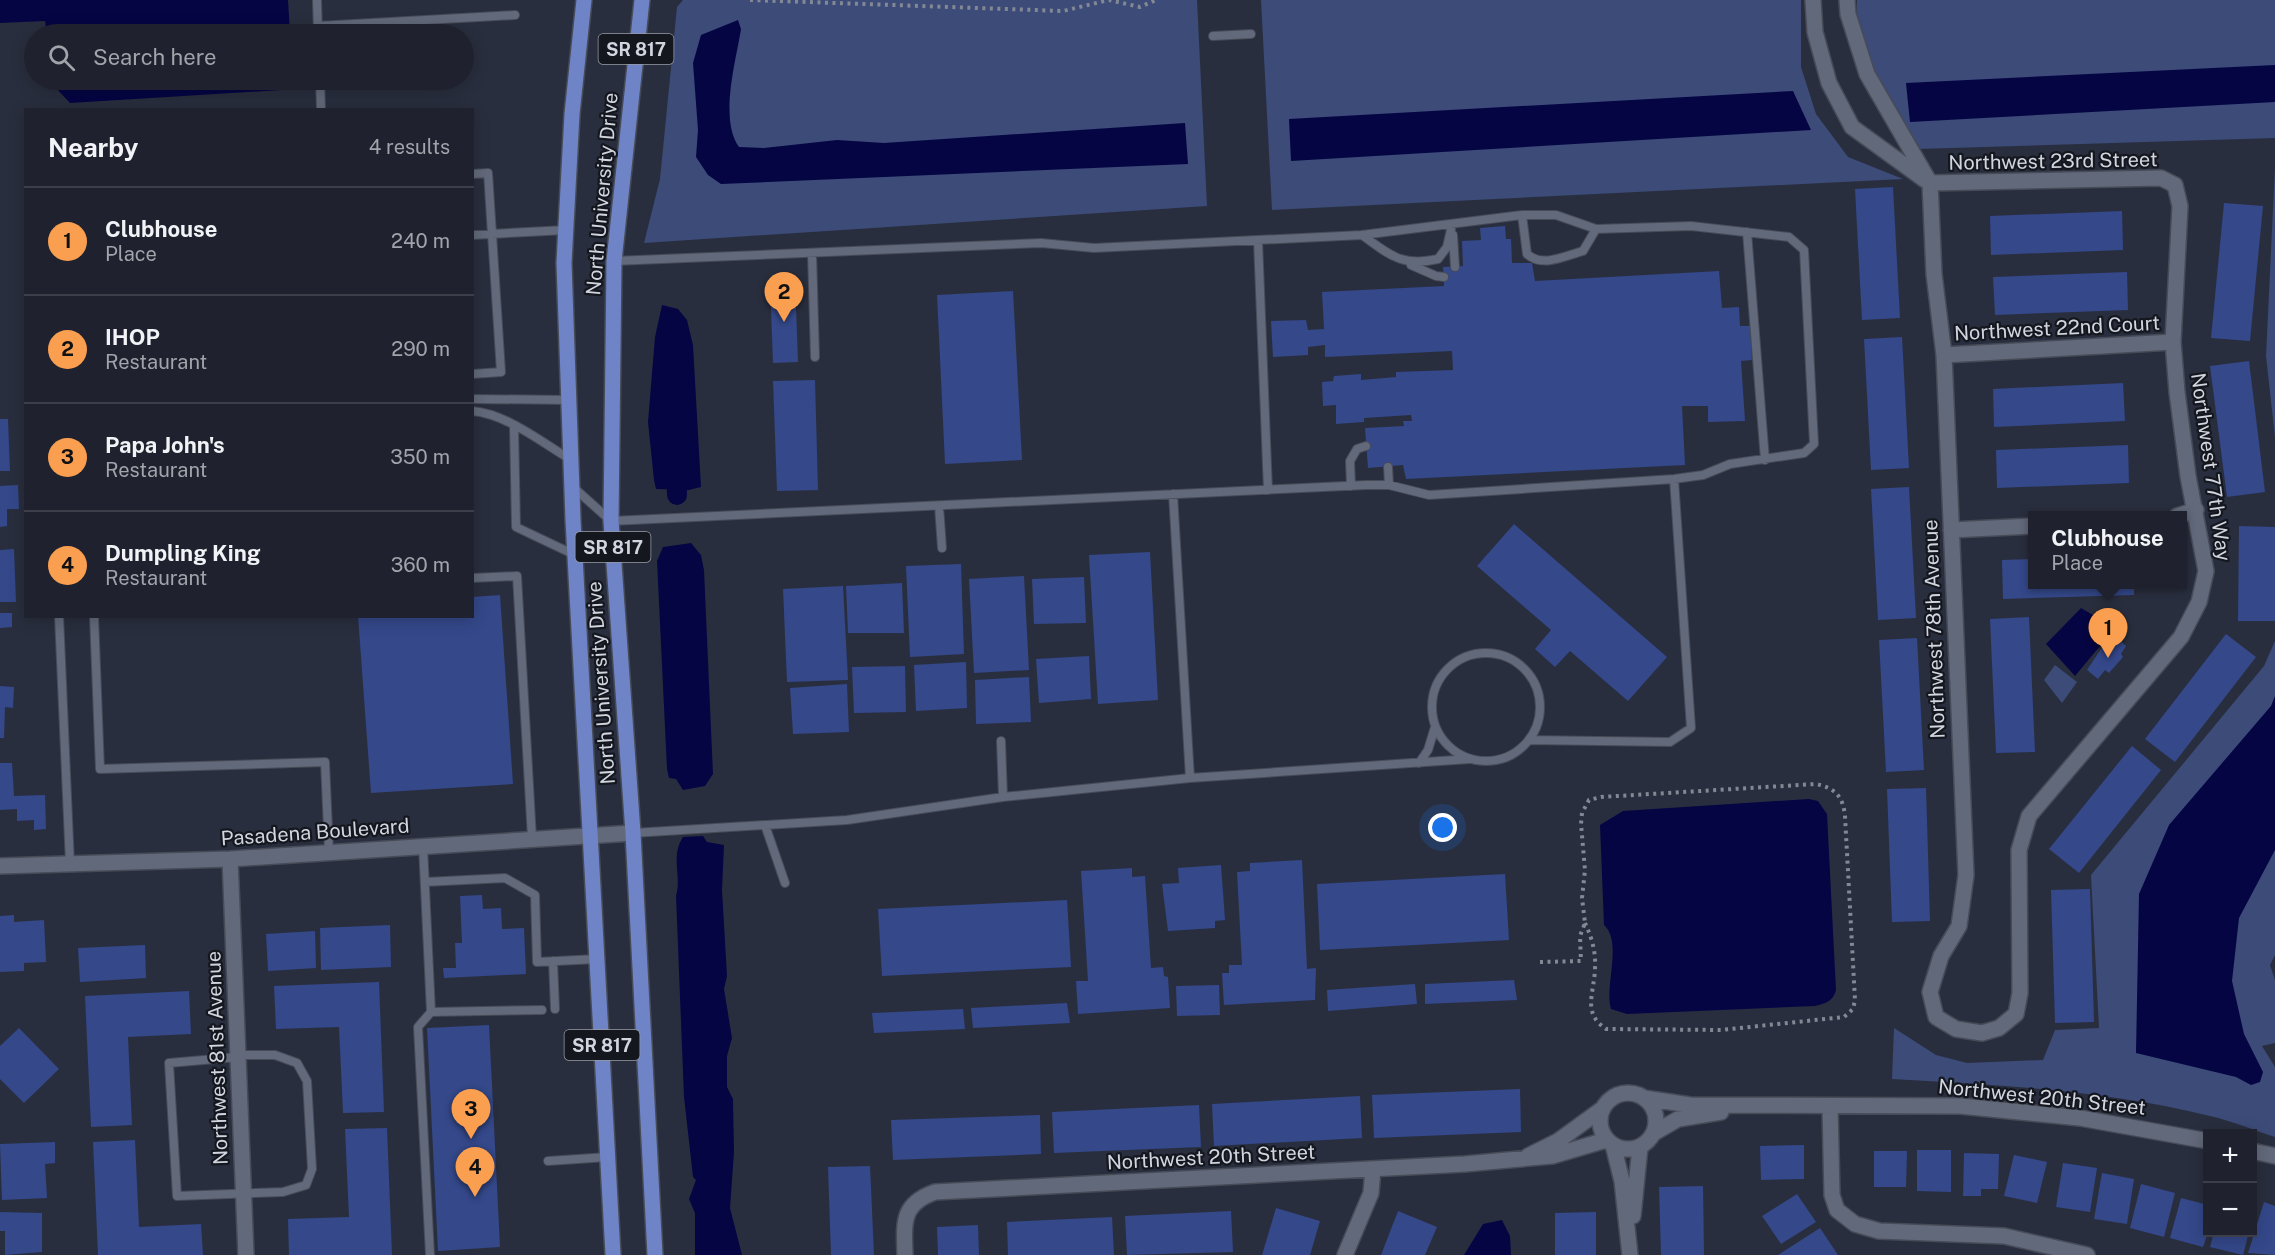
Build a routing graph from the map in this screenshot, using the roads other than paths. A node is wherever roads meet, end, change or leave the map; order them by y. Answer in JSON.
{"nodes":[{"id":1,"x":317,"y":0,"type":"edge"},
{"id":2,"x":584,"y":0,"type":"edge"},
{"id":3,"x":642,"y":0,"type":"edge"},
{"id":4,"x":1813,"y":0,"type":"edge"},
{"id":5,"x":1847,"y":0,"type":"edge"},
{"id":6,"x":514,"y":15,"type":"dead end"},
{"id":7,"x":318,"y":24,"type":"edge"},
{"id":8,"x":396,"y":24,"type":"edge"},
{"id":9,"x":1251,"y":34,"type":"dead end"},
{"id":10,"x":1213,"y":36,"type":"dead end"},
{"id":11,"x":320,"y":90,"type":"edge"},
{"id":12,"x":321,"y":108,"type":"edge"},
{"id":13,"x":474,"y":174,"type":"edge"},
{"id":14,"x":1930,"y":183,"type":"junction"},
{"id":15,"x":2175,"y":185,"type":"joint"},
{"id":16,"x":1522,"y":215,"type":"junction"},
{"id":17,"x":1452,"y":225,"type":"junction"},
{"id":18,"x":1596,"y":229,"type":"junction"},
{"id":19,"x":566,"y":230,"type":"junction"},
{"id":20,"x":1747,"y":232,"type":"junction"},
{"id":21,"x":492,"y":234,"type":"junction"},
{"id":22,"x":474,"y":235,"type":"edge"},
{"id":23,"x":1362,"y":235,"type":"junction"},
{"id":24,"x":1258,"y":241,"type":"junction"},
{"id":25,"x":812,"y":253,"type":"junction"},
{"id":26,"x":614,"y":261,"type":"junction"},
{"id":27,"x":1404,"y":262,"type":"junction"},
{"id":28,"x":1455,"y":267,"type":"dead end"},
{"id":29,"x":1444,"y":277,"type":"dead end"},
{"id":30,"x":2173,"y":342,"type":"junction"},
{"id":31,"x":1944,"y":355,"type":"junction"},
{"id":32,"x":815,"y":357,"type":"dead end"},
{"id":33,"x":474,"y":375,"type":"edge"},
{"id":34,"x":474,"y":399,"type":"edge"},
{"id":35,"x":569,"y":400,"type":"junction"},
{"id":36,"x":474,"y":411,"type":"edge"},
{"id":37,"x":514,"y":426,"type":"junction"},
{"id":38,"x":1366,"y":446,"type":"dead end"},
{"id":39,"x":571,"y":460,"type":"junction"},
{"id":40,"x":1765,"y":460,"type":"junction"},
{"id":41,"x":1388,"y":467,"type":"dead end"},
{"id":42,"x":1674,"y":479,"type":"junction"},
{"id":43,"x":1389,"y":484,"type":"junction"},
{"id":44,"x":572,"y":486,"type":"junction"},
{"id":45,"x":1351,"y":486,"type":"junction"},
{"id":46,"x":1268,"y":490,"type":"junction"},
{"id":47,"x":1173,"y":494,"type":"junction"},
{"id":48,"x":939,"y":506,"type":"junction"},
{"id":49,"x":2196,"y":510,"type":"junction"},
{"id":50,"x":2187,"y":513,"type":"edge"},
{"id":51,"x":611,"y":521,"type":"junction"},
{"id":52,"x":2028,"y":526,"type":"edge"},
{"id":53,"x":1951,"y":530,"type":"junction"},
{"id":54,"x":942,"y":548,"type":"dead end"},
{"id":55,"x":575,"y":555,"type":"junction"},
{"id":56,"x":474,"y":578,"type":"edge"},
{"id":57,"x":59,"y":618,"type":"edge"},
{"id":58,"x":94,"y":618,"type":"edge"},
{"id":59,"x":1435,"y":727,"type":"junction"},
{"id":60,"x":1529,"y":740,"type":"junction"},
{"id":61,"x":1001,"y":741,"type":"dead end"},
{"id":62,"x":1470,"y":759,"type":"junction"},
{"id":63,"x":1419,"y":763,"type":"junction"},
{"id":64,"x":1190,"y":778,"type":"junction"},
{"id":65,"x":1003,"y":797,"type":"junction"},
{"id":66,"x":765,"y":825,"type":"junction"},
{"id":67,"x":633,"y":832,"type":"junction"},
{"id":68,"x":592,"y":836,"type":"junction"},
{"id":69,"x":532,"y":838,"type":"junction"},
{"id":70,"x":423,"y":846,"type":"junction"},
{"id":71,"x":329,"y":852,"type":"junction"},
{"id":72,"x":230,"y":859,"type":"junction"},
{"id":73,"x":70,"y":864,"type":"junction"},
{"id":74,"x":0,"y":866,"type":"edge"},
{"id":75,"x":425,"y":882,"type":"junction"},
{"id":76,"x":785,"y":883,"type":"dead end"},
{"id":77,"x":598,"y":959,"type":"junction"},
{"id":78,"x":553,"y":961,"type":"junction"},
{"id":79,"x":555,"y":1009,"type":"dead end"},
{"id":80,"x":542,"y":1010,"type":"dead end"},
{"id":81,"x":431,"y":1012,"type":"junction"},
{"id":82,"x":1982,"y":1033,"type":"joint"},
{"id":83,"x":238,"y":1056,"type":"junction"},
{"id":84,"x":1644,"y":1098,"type":"junction"},
{"id":85,"x":1762,"y":1104,"type":"junction"},
{"id":86,"x":1830,"y":1106,"type":"junction"},
{"id":87,"x":1602,"y":1109,"type":"junction"},
{"id":88,"x":1654,"y":1133,"type":"junction"},
{"id":89,"x":2203,"y":1140,"type":"edge"},
{"id":90,"x":1610,"y":1142,"type":"junction"},
{"id":91,"x":1640,"y":1147,"type":"junction"},
{"id":92,"x":2257,"y":1152,"type":"edge"},
{"id":93,"x":2275,"y":1156,"type":"edge"},
{"id":94,"x":608,"y":1157,"type":"junction"},
{"id":95,"x":1523,"y":1158,"type":"junction"},
{"id":96,"x":548,"y":1161,"type":"dead end"},
{"id":97,"x":1373,"y":1169,"type":"junction"},
{"id":98,"x":244,"y":1194,"type":"junction"},
{"id":99,"x":1630,"y":1251,"type":"edge"},
{"id":100,"x":246,"y":1255,"type":"edge"},
{"id":101,"x":430,"y":1255,"type":"edge"},
{"id":102,"x":613,"y":1255,"type":"edge"},
{"id":103,"x":655,"y":1255,"type":"edge"},
{"id":104,"x":905,"y":1255,"type":"edge"},
{"id":105,"x":1345,"y":1255,"type":"edge"},
{"id":106,"x":2087,"y":1255,"type":"edge"}],
"edges":[{"from":1,"to":7,"type":"lane"},
{"from":2,"to":19,"type":"main road","name":"North University Drive","number":"SR 817"},
{"from":3,"to":26,"type":"main road","name":"North University Drive","number":"SR 817"},
{"from":4,"to":14,"type":"street"},
{"from":5,"to":14,"type":"street","name":"Northwest 78th Avenue"},
{"from":6,"to":8,"type":"lane"},
{"from":9,"to":10,"type":"lane"},
{"from":11,"to":12,"type":"lane"},
{"from":13,"to":21,"type":"lane"},
{"from":14,"to":15,"type":"street","name":"Northwest 23rd Street"},
{"from":14,"to":31,"type":"street","name":"Northwest 78th Avenue"},
{"from":15,"to":30,"type":"street","name":"Northwest 77th Way"},
{"from":16,"to":17,"type":"lane"},
{"from":16,"to":18,"type":"lane"},
{"from":16,"to":18,"type":"lane"},
{"from":17,"to":23,"type":"lane"},
{"from":17,"to":27,"type":"lane"},
{"from":17,"to":28,"type":"lane"},
{"from":18,"to":20,"type":"lane"},
{"from":19,"to":21,"type":"lane"},
{"from":19,"to":35,"type":"main road","name":"North University Drive","number":"SR 817"},
{"from":20,"to":40,"type":"lane"},
{"from":20,"to":40,"type":"lane"},
{"from":21,"to":22,"type":"lane"},
{"from":21,"to":33,"type":"lane"},
{"from":23,"to":24,"type":"lane"},
{"from":23,"to":27,"type":"lane"},
{"from":24,"to":25,"type":"lane"},
{"from":24,"to":46,"type":"lane"},
{"from":25,"to":26,"type":"lane"},
{"from":25,"to":32,"type":"lane"},
{"from":26,"to":51,"type":"main road","name":"North University Drive","number":"SR 817"},
{"from":27,"to":29,"type":"lane"},
{"from":30,"to":31,"type":"street","name":"Northwest 22nd Court"},
{"from":30,"to":49,"type":"street","name":"Northwest 77th Way"},
{"from":31,"to":53,"type":"street","name":"Northwest 78th Avenue"},
{"from":34,"to":35,"type":"lane"},
{"from":35,"to":39,"type":"main road","name":"North University Drive","number":"SR 817"},
{"from":36,"to":37,"type":"lane"},
{"from":37,"to":39,"type":"lane"},
{"from":37,"to":55,"type":"lane"},
{"from":38,"to":45,"type":"lane"},
{"from":39,"to":44,"type":"main road","name":"North University Drive","number":"SR 817"},
{"from":40,"to":42,"type":"lane"},
{"from":41,"to":43,"type":"lane"},
{"from":42,"to":43,"type":"lane"},
{"from":42,"to":60,"type":"lane"},
{"from":43,"to":45,"type":"lane"},
{"from":44,"to":51,"type":"lane"},
{"from":44,"to":55,"type":"main road","name":"North University Drive","number":"SR 817"},
{"from":45,"to":46,"type":"lane"},
{"from":46,"to":47,"type":"lane"},
{"from":47,"to":48,"type":"lane"},
{"from":47,"to":64,"type":"lane"},
{"from":48,"to":51,"type":"lane"},
{"from":48,"to":54,"type":"lane"},
{"from":49,"to":50,"type":"street"},
{"from":49,"to":82,"type":"street","name":"Northwest 77th Way"},
{"from":51,"to":67,"type":"main road","name":"North University Drive","number":"SR 817"},
{"from":52,"to":53,"type":"street"},
{"from":53,"to":82,"type":"street","name":"Northwest 78th Avenue"},
{"from":55,"to":68,"type":"main road","name":"North University Drive","number":"SR 817"},
{"from":56,"to":69,"type":"lane"},
{"from":57,"to":73,"type":"lane"},
{"from":58,"to":71,"type":"lane"},
{"from":59,"to":60,"type":"lane"},
{"from":59,"to":62,"type":"lane"},
{"from":59,"to":63,"type":"lane"},
{"from":60,"to":62,"type":"lane"},
{"from":61,"to":65,"type":"lane"},
{"from":62,"to":63,"type":"lane"},
{"from":63,"to":64,"type":"lane"},
{"from":64,"to":65,"type":"lane"},
{"from":65,"to":66,"type":"lane"},
{"from":66,"to":67,"type":"lane"},
{"from":66,"to":76,"type":"lane"},
{"from":67,"to":68,"type":"street","name":"Pasadena Boulevard"},
{"from":67,"to":103,"type":"main road","name":"North University Drive","number":"SR 817"},
{"from":68,"to":69,"type":"street","name":"Pasadena Boulevard"},
{"from":68,"to":77,"type":"main road","name":"North University Drive","number":"SR 817"},
{"from":69,"to":70,"type":"street","name":"Pasadena Boulevard"},
{"from":70,"to":71,"type":"street","name":"Pasadena Boulevard"},
{"from":70,"to":75,"type":"lane"},
{"from":71,"to":72,"type":"street","name":"Pasadena Boulevard"},
{"from":72,"to":73,"type":"street","name":"Pasadena Boulevard"},
{"from":72,"to":83,"type":"street","name":"Northwest 81st Avenue"},
{"from":73,"to":74,"type":"street","name":"Pasadena Boulevard"},
{"from":75,"to":78,"type":"lane"},
{"from":75,"to":81,"type":"lane"},
{"from":77,"to":78,"type":"lane"},
{"from":77,"to":94,"type":"main road","name":"North University Drive","number":"SR 817"},
{"from":78,"to":79,"type":"lane"},
{"from":80,"to":81,"type":"lane"},
{"from":81,"to":101,"type":"lane"},
{"from":83,"to":98,"type":"street","name":"Northwest 81st Avenue"},
{"from":83,"to":98,"type":"lane"},
{"from":83,"to":98,"type":"lane"},
{"from":84,"to":85,"type":"street","name":"Northwest 20th Street"},
{"from":84,"to":87,"type":"street"},
{"from":84,"to":88,"type":"street"},
{"from":85,"to":86,"type":"street","name":"Northwest 20th Street"},
{"from":85,"to":88,"type":"street","name":"Northwest 20th Street"},
{"from":86,"to":89,"type":"street","name":"Northwest 20th Street"},
{"from":86,"to":106,"type":"street"},
{"from":87,"to":90,"type":"street"},
{"from":87,"to":95,"type":"street","name":"Northwest 20th Street"},
{"from":88,"to":91,"type":"street"},
{"from":90,"to":91,"type":"street"},
{"from":90,"to":95,"type":"street","name":"Northwest 20th Street"},
{"from":90,"to":99,"type":"street"},
{"from":91,"to":99,"type":"street"},
{"from":92,"to":93,"type":"street"},
{"from":94,"to":96,"type":"lane"},
{"from":94,"to":102,"type":"main road","name":"North University Drive","number":"SR 817"},
{"from":95,"to":97,"type":"street","name":"Northwest 20th Street"},
{"from":97,"to":104,"type":"street","name":"Northwest 20th Street"},
{"from":97,"to":105,"type":"street"},
{"from":98,"to":100,"type":"street","name":"Northwest 81st Avenue"}]}
